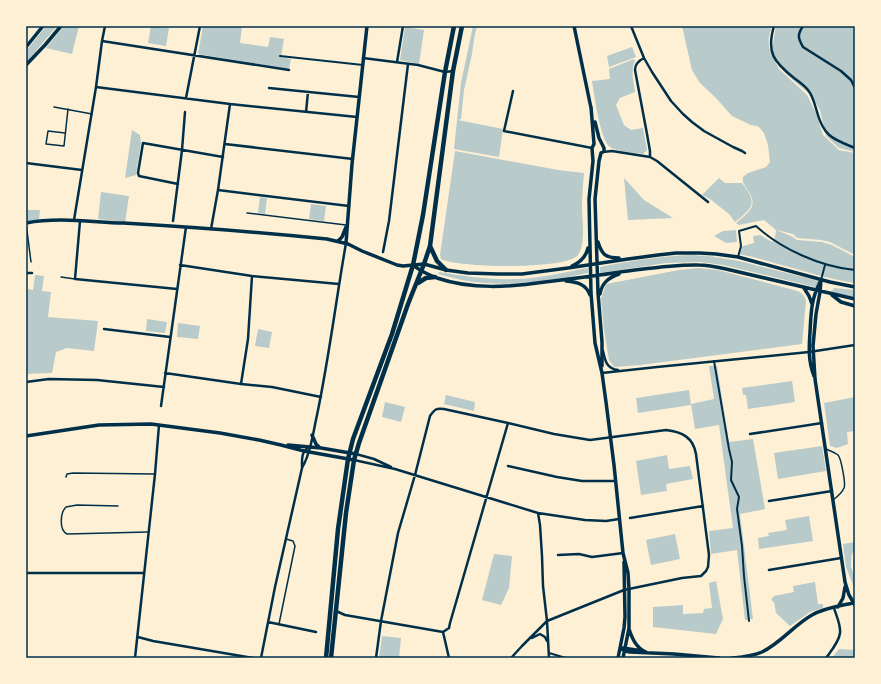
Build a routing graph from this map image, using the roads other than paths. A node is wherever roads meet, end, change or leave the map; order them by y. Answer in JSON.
{"nodes":[{"id":1,"x":43,"y":26,"type":"edge"},
{"id":2,"x":61,"y":26,"type":"edge"},
{"id":3,"x":106,"y":26,"type":"edge"},
{"id":4,"x":200,"y":26,"type":"edge"},
{"id":5,"x":367,"y":26,"type":"edge"},
{"id":6,"x":403,"y":26,"type":"edge"},
{"id":7,"x":454,"y":26,"type":"edge"},
{"id":8,"x":462,"y":26,"type":"edge"},
{"id":9,"x":574,"y":26,"type":"edge"},
{"id":10,"x":631,"y":26,"type":"edge"},
{"id":11,"x":774,"y":26,"type":"edge"},
{"id":12,"x":803,"y":26,"type":"edge"},
{"id":13,"x":102,"y":41,"type":"junction"},
{"id":14,"x":26,"y":47,"type":"edge"},
{"id":15,"x":195,"y":56,"type":"junction"},
{"id":16,"x":280,"y":56,"type":"dead end"},
{"id":17,"x":363,"y":58,"type":"junction"},
{"id":18,"x":644,"y":58,"type":"junction"},
{"id":19,"x":397,"y":62,"type":"junction"},
{"id":20,"x":408,"y":64,"type":"junction"},
{"id":21,"x":26,"y":65,"type":"edge"},
{"id":22,"x":362,"y":65,"type":"junction"},
{"id":23,"x":289,"y":70,"type":"dead end"},
{"id":24,"x":452,"y":71,"type":"junction"},
{"id":25,"x":445,"y":72,"type":"junction"},
{"id":26,"x":96,"y":86,"type":"junction"},
{"id":27,"x":269,"y":88,"type":"dead end"},
{"id":28,"x":855,"y":88,"type":"edge"},
{"id":29,"x":513,"y":90,"type":"dead end"},
{"id":30,"x":308,"y":92,"type":"junction"},
{"id":31,"x":359,"y":97,"type":"junction"},
{"id":32,"x":186,"y":98,"type":"junction"},
{"id":33,"x":230,"y":104,"type":"junction"},
{"id":34,"x":54,"y":106,"type":"dead end"},
{"id":35,"x":591,"y":106,"type":"junction"},
{"id":36,"x":68,"y":109,"type":"junction"},
{"id":37,"x":185,"y":112,"type":"dead end"},
{"id":38,"x":306,"y":112,"type":"junction"},
{"id":39,"x":92,"y":114,"type":"junction"},
{"id":40,"x":357,"y":117,"type":"junction"},
{"id":41,"x":65,"y":133,"type":"junction"},
{"id":42,"x":225,"y":144,"type":"junction"},
{"id":43,"x":603,"y":145,"type":"junction"},
{"id":44,"x":593,"y":147,"type":"junction"},
{"id":45,"x":855,"y":148,"type":"edge"},
{"id":46,"x":182,"y":150,"type":"junction"},
{"id":47,"x":612,"y":152,"type":"junction"},
{"id":48,"x":602,"y":153,"type":"junction"},
{"id":49,"x":745,"y":153,"type":"dead end"},
{"id":50,"x":223,"y":157,"type":"junction"},
{"id":51,"x":650,"y":157,"type":"junction"},
{"id":52,"x":353,"y":159,"type":"junction"},
{"id":53,"x":26,"y":163,"type":"edge"},
{"id":54,"x":82,"y":170,"type":"junction"},
{"id":55,"x":178,"y":184,"type":"junction"},
{"id":56,"x":218,"y":190,"type":"junction"},
{"id":57,"x":708,"y":202,"type":"dead end"},
{"id":58,"x":349,"y":206,"type":"junction"},
{"id":59,"x":247,"y":213,"type":"dead end"},
{"id":60,"x":74,"y":220,"type":"junction"},
{"id":61,"x":80,"y":221,"type":"junction"},
{"id":62,"x":173,"y":221,"type":"dead end"},
{"id":63,"x":26,"y":223,"type":"edge"},
{"id":64,"x":347,"y":226,"type":"junction"},
{"id":65,"x":186,"y":227,"type":"junction"},
{"id":66,"x":211,"y":229,"type":"junction"},
{"id":67,"x":590,"y":233,"type":"junction"},
{"id":68,"x":596,"y":236,"type":"junction"},
{"id":69,"x":338,"y":241,"type":"junction"},
{"id":70,"x":346,"y":243,"type":"junction"},
{"id":71,"x":430,"y":246,"type":"junction"},
{"id":72,"x":383,"y":252,"type":"dead end"},
{"id":73,"x":738,"y":257,"type":"junction"},
{"id":74,"x":628,"y":259,"type":"junction"},
{"id":75,"x":31,"y":262,"type":"dead end"},
{"id":76,"x":424,"y":264,"type":"junction"},
{"id":77,"x":597,"y":264,"type":"junction"},
{"id":78,"x":180,"y":265,"type":"junction"},
{"id":79,"x":413,"y":265,"type":"junction"},
{"id":80,"x":590,"y":265,"type":"junction"},
{"id":81,"x":825,"y":265,"type":"junction"},
{"id":82,"x":568,"y":268,"type":"junction"},
{"id":83,"x":446,"y":270,"type":"junction"},
{"id":84,"x":855,"y":270,"type":"edge"},
{"id":85,"x":627,"y":271,"type":"junction"},
{"id":86,"x":421,"y":272,"type":"junction"},
{"id":87,"x":26,"y":273,"type":"edge"},
{"id":88,"x":32,"y":273,"type":"dead end"},
{"id":89,"x":252,"y":276,"type":"junction"},
{"id":90,"x":590,"y":276,"type":"junction"},
{"id":91,"x":597,"y":276,"type":"junction"},
{"id":92,"x":61,"y":277,"type":"dead end"},
{"id":93,"x":435,"y":277,"type":"junction"},
{"id":94,"x":75,"y":279,"type":"junction"},
{"id":95,"x":561,"y":280,"type":"junction"},
{"id":96,"x":821,"y":280,"type":"junction"},
{"id":97,"x":339,"y":284,"type":"junction"},
{"id":98,"x":416,"y":284,"type":"junction"},
{"id":99,"x":803,"y":287,"type":"junction"},
{"id":100,"x":855,"y":287,"type":"edge"},
{"id":101,"x":177,"y":289,"type":"junction"},
{"id":102,"x":816,"y":290,"type":"junction"},
{"id":103,"x":820,"y":292,"type":"junction"},
{"id":104,"x":831,"y":294,"type":"junction"},
{"id":105,"x":599,"y":299,"type":"junction"},
{"id":106,"x":855,"y":299,"type":"edge"},
{"id":107,"x":592,"y":300,"type":"junction"},
{"id":108,"x":812,"y":305,"type":"junction"},
{"id":109,"x":855,"y":306,"type":"edge"},
{"id":110,"x":104,"y":329,"type":"dead end"},
{"id":111,"x":170,"y":337,"type":"junction"},
{"id":112,"x":855,"y":345,"type":"edge"},
{"id":113,"x":602,"y":347,"type":"junction"},
{"id":114,"x":811,"y":352,"type":"junction"},
{"id":115,"x":714,"y":361,"type":"junction"},
{"id":116,"x":626,"y":370,"type":"junction"},
{"id":117,"x":166,"y":373,"type":"junction"},
{"id":118,"x":602,"y":373,"type":"junction"},
{"id":119,"x":26,"y":382,"type":"edge"},
{"id":120,"x":241,"y":384,"type":"junction"},
{"id":121,"x":164,"y":387,"type":"junction"},
{"id":122,"x":320,"y":397,"type":"junction"},
{"id":123,"x":161,"y":406,"type":"dead end"},
{"id":124,"x":508,"y":423,"type":"junction"},
{"id":125,"x":822,"y":423,"type":"junction"},
{"id":126,"x":159,"y":425,"type":"junction"},
{"id":127,"x":750,"y":434,"type":"dead end"},
{"id":128,"x":312,"y":435,"type":"junction"},
{"id":129,"x":26,"y":436,"type":"edge"},
{"id":130,"x":611,"y":438,"type":"junction"},
{"id":131,"x":281,"y":445,"type":"junction"},
{"id":132,"x":310,"y":447,"type":"junction"},
{"id":133,"x":321,"y":448,"type":"junction"},
{"id":134,"x":826,"y":449,"type":"junction"},
{"id":135,"x":304,"y":451,"type":"junction"},
{"id":136,"x":308,"y":452,"type":"junction"},
{"id":137,"x":349,"y":453,"type":"junction"},
{"id":138,"x":356,"y":454,"type":"junction"},
{"id":139,"x":348,"y":459,"type":"junction"},
{"id":140,"x":354,"y":460,"type":"junction"},
{"id":141,"x":508,"y":466,"type":"dead end"},
{"id":142,"x":302,"y":468,"type":"junction"},
{"id":143,"x":395,"y":469,"type":"junction"},
{"id":144,"x":155,"y":474,"type":"junction"},
{"id":145,"x":415,"y":475,"type":"junction"},
{"id":146,"x":66,"y":477,"type":"dead end"},
{"id":147,"x":616,"y":481,"type":"junction"},
{"id":148,"x":832,"y":491,"type":"junction"},
{"id":149,"x":487,"y":498,"type":"junction"},
{"id":150,"x":833,"y":500,"type":"junction"},
{"id":151,"x":769,"y":501,"type":"dead end"},
{"id":152,"x":118,"y":506,"type":"dead end"},
{"id":153,"x":703,"y":506,"type":"junction"},
{"id":154,"x":538,"y":513,"type":"junction"},
{"id":155,"x":630,"y":518,"type":"dead end"},
{"id":156,"x":619,"y":519,"type":"junction"},
{"id":157,"x":148,"y":532,"type":"junction"},
{"id":158,"x":286,"y":539,"type":"junction"},
{"id":159,"x":623,"y":553,"type":"junction"},
{"id":160,"x":558,"y":555,"type":"dead end"},
{"id":161,"x":841,"y":558,"type":"junction"},
{"id":162,"x":855,"y":561,"type":"edge"},
{"id":163,"x":855,"y":568,"type":"edge"},
{"id":164,"x":769,"y":570,"type":"dead end"},
{"id":165,"x":26,"y":573,"type":"edge"},
{"id":166,"x":144,"y":573,"type":"junction"},
{"id":167,"x":845,"y":582,"type":"junction"},
{"id":168,"x":627,"y":590,"type":"junction"},
{"id":169,"x":854,"y":604,"type":"edge"},
{"id":170,"x":836,"y":607,"type":"junction"},
{"id":171,"x":336,"y":610,"type":"junction"},
{"id":172,"x":381,"y":621,"type":"junction"},
{"id":173,"x":547,"y":621,"type":"junction"},
{"id":174,"x":749,"y":621,"type":"dead end"},
{"id":175,"x":268,"y":622,"type":"junction"},
{"id":176,"x":279,"y":624,"type":"junction"},
{"id":177,"x":629,"y":628,"type":"junction"},
{"id":178,"x":316,"y":632,"type":"dead end"},
{"id":179,"x":443,"y":632,"type":"junction"},
{"id":180,"x":138,"y":636,"type":"junction"},
{"id":181,"x":527,"y":641,"type":"junction"},
{"id":182,"x":548,"y":645,"type":"junction"},
{"id":183,"x":620,"y":648,"type":"junction"},
{"id":184,"x":625,"y":649,"type":"junction"},
{"id":185,"x":549,"y":653,"type":"junction"},
{"id":186,"x":651,"y":653,"type":"junction"},
{"id":187,"x":675,"y":656,"type":"edge"},
{"id":188,"x":247,"y":657,"type":"edge"},
{"id":189,"x":134,"y":658,"type":"edge"},
{"id":190,"x":253,"y":658,"type":"edge"},
{"id":191,"x":261,"y":658,"type":"edge"},
{"id":192,"x":326,"y":658,"type":"edge"},
{"id":193,"x":331,"y":658,"type":"edge"},
{"id":194,"x":376,"y":658,"type":"edge"},
{"id":195,"x":448,"y":658,"type":"edge"},
{"id":196,"x":511,"y":658,"type":"edge"},
{"id":197,"x":549,"y":658,"type":"edge"},
{"id":198,"x":566,"y":658,"type":"edge"},
{"id":199,"x":618,"y":658,"type":"edge"},
{"id":200,"x":623,"y":658,"type":"edge"},
{"id":201,"x":719,"y":658,"type":"edge"},
{"id":202,"x":732,"y":658,"type":"edge"},
{"id":203,"x":826,"y":658,"type":"edge"}],
"edges":[{"from":1,"to":14,"type":"street"},
{"from":2,"to":21,"type":"street"},
{"from":3,"to":13,"type":"street"},
{"from":4,"to":15,"type":"street"},
{"from":5,"to":17,"type":"street"},
{"from":6,"to":19,"type":"street"},
{"from":7,"to":25,"type":"highway"},
{"from":8,"to":24,"type":"highway"},
{"from":9,"to":35,"type":"street"},
{"from":10,"to":18,"type":"street"},
{"from":11,"to":45,"type":"street"},
{"from":12,"to":28,"type":"street"},
{"from":13,"to":15,"type":"street"},
{"from":13,"to":26,"type":"street"},
{"from":15,"to":23,"type":"street"},
{"from":15,"to":32,"type":"street"},
{"from":16,"to":22,"type":"street"},
{"from":17,"to":19,"type":"street"},
{"from":17,"to":22,"type":"street"},
{"from":18,"to":49,"type":"street"},
{"from":18,"to":51,"type":"street"},
{"from":19,"to":20,"type":"street"},
{"from":20,"to":25,"type":"street"},
{"from":20,"to":72,"type":"street"},
{"from":22,"to":31,"type":"street"},
{"from":24,"to":25,"type":"street"},
{"from":24,"to":71,"type":"highway"},
{"from":25,"to":79,"type":"highway"},
{"from":26,"to":32,"type":"street"},
{"from":26,"to":39,"type":"street"},
{"from":27,"to":30,"type":"street"},
{"from":29,"to":44,"type":"street"},
{"from":30,"to":31,"type":"street"},
{"from":30,"to":38,"type":"street"},
{"from":31,"to":40,"type":"street"},
{"from":32,"to":33,"type":"street"},
{"from":33,"to":38,"type":"street"},
{"from":33,"to":42,"type":"street"},
{"from":34,"to":36,"type":"lane"},
{"from":35,"to":43,"type":"street"},
{"from":35,"to":44,"type":"street"},
{"from":36,"to":39,"type":"lane"},
{"from":36,"to":41,"type":"lane"},
{"from":37,"to":46,"type":"street"},
{"from":38,"to":40,"type":"street"},
{"from":39,"to":54,"type":"street"},
{"from":40,"to":52,"type":"street"},
{"from":41,"to":41,"type":"lane"},
{"from":42,"to":50,"type":"street"},
{"from":42,"to":52,"type":"street"},
{"from":43,"to":44,"type":"street"},
{"from":43,"to":47,"type":"street"},
{"from":43,"to":48,"type":"street"},
{"from":44,"to":48,"type":"street"},
{"from":44,"to":67,"type":"street"},
{"from":46,"to":50,"type":"street"},
{"from":46,"to":55,"type":"street"},
{"from":46,"to":55,"type":"street"},
{"from":47,"to":48,"type":"street"},
{"from":47,"to":51,"type":"street"},
{"from":48,"to":68,"type":"street"},
{"from":50,"to":56,"type":"street"},
{"from":51,"to":57,"type":"street"},
{"from":52,"to":58,"type":"street"},
{"from":53,"to":54,"type":"street"},
{"from":54,"to":60,"type":"street"},
{"from":55,"to":62,"type":"street"},
{"from":56,"to":58,"type":"street"},
{"from":56,"to":66,"type":"street"},
{"from":58,"to":64,"type":"street"},
{"from":59,"to":64,"type":"lane"},
{"from":60,"to":61,"type":"street"},
{"from":60,"to":63,"type":"street"},
{"from":61,"to":65,"type":"street"},
{"from":61,"to":94,"type":"street"},
{"from":63,"to":75,"type":"lane"},
{"from":64,"to":69,"type":"street"},
{"from":64,"to":70,"type":"street"},
{"from":65,"to":66,"type":"street"},
{"from":65,"to":78,"type":"street"},
{"from":66,"to":69,"type":"street"},
{"from":67,"to":80,"type":"street"},
{"from":67,"to":82,"type":"street"},
{"from":68,"to":74,"type":"street"},
{"from":68,"to":77,"type":"street"},
{"from":69,"to":70,"type":"street"},
{"from":70,"to":79,"type":"street"},
{"from":70,"to":97,"type":"street"},
{"from":71,"to":76,"type":"highway"},
{"from":71,"to":83,"type":"highway"},
{"from":73,"to":74,"type":"street"},
{"from":73,"to":81,"type":"street"},
{"from":73,"to":96,"type":"street"},
{"from":74,"to":77,"type":"street"},
{"from":76,"to":79,"type":"street"},
{"from":76,"to":83,"type":"street"},
{"from":76,"to":86,"type":"highway"},
{"from":77,"to":80,"type":"street"},
{"from":77,"to":91,"type":"street"},
{"from":78,"to":89,"type":"street"},
{"from":78,"to":101,"type":"street"},
{"from":79,"to":86,"type":"street"},
{"from":79,"to":137,"type":"highway"},
{"from":80,"to":82,"type":"street"},
{"from":80,"to":90,"type":"street"},
{"from":81,"to":84,"type":"street"},
{"from":81,"to":96,"type":"street"},
{"from":82,"to":83,"type":"street"},
{"from":85,"to":91,"type":"street"},
{"from":85,"to":99,"type":"street"},
{"from":85,"to":105,"type":"street"},
{"from":86,"to":93,"type":"street"},
{"from":86,"to":98,"type":"highway"},
{"from":87,"to":88,"type":"street"},
{"from":89,"to":97,"type":"street"},
{"from":89,"to":120,"type":"street"},
{"from":90,"to":91,"type":"street"},
{"from":90,"to":95,"type":"street"},
{"from":90,"to":107,"type":"street"},
{"from":91,"to":105,"type":"street"},
{"from":92,"to":94,"type":"lane"},
{"from":93,"to":95,"type":"street"},
{"from":93,"to":98,"type":"highway"},
{"from":94,"to":101,"type":"street"},
{"from":95,"to":107,"type":"street"},
{"from":96,"to":100,"type":"street"},
{"from":96,"to":102,"type":"street"},
{"from":96,"to":103,"type":"street"},
{"from":97,"to":122,"type":"street"},
{"from":98,"to":138,"type":"highway"},
{"from":99,"to":102,"type":"street"},
{"from":99,"to":108,"type":"street"},
{"from":101,"to":111,"type":"street"},
{"from":102,"to":103,"type":"street"},
{"from":102,"to":108,"type":"street"},
{"from":103,"to":104,"type":"street"},
{"from":103,"to":114,"type":"street"},
{"from":104,"to":106,"type":"street"},
{"from":104,"to":109,"type":"street"},
{"from":105,"to":113,"type":"street"},
{"from":107,"to":118,"type":"street"},
{"from":108,"to":114,"type":"street"},
{"from":110,"to":111,"type":"street"},
{"from":111,"to":117,"type":"street"},
{"from":112,"to":114,"type":"street"},
{"from":113,"to":116,"type":"street"},
{"from":113,"to":118,"type":"street"},
{"from":114,"to":115,"type":"street"},
{"from":114,"to":125,"type":"street"},
{"from":115,"to":116,"type":"street"},
{"from":115,"to":174,"type":"street"},
{"from":116,"to":118,"type":"street"},
{"from":117,"to":120,"type":"street"},
{"from":117,"to":121,"type":"street"},
{"from":118,"to":130,"type":"street"},
{"from":119,"to":121,"type":"street"},
{"from":120,"to":122,"type":"street"},
{"from":121,"to":123,"type":"street"},
{"from":122,"to":128,"type":"street"},
{"from":124,"to":130,"type":"street"},
{"from":124,"to":145,"type":"street"},
{"from":124,"to":149,"type":"street"},
{"from":125,"to":127,"type":"street"},
{"from":125,"to":134,"type":"street"},
{"from":126,"to":129,"type":"street"},
{"from":126,"to":131,"type":"street"},
{"from":126,"to":144,"type":"street"},
{"from":128,"to":132,"type":"street"},
{"from":128,"to":133,"type":"street"},
{"from":130,"to":147,"type":"street"},
{"from":130,"to":153,"type":"street"},
{"from":131,"to":132,"type":"street"},
{"from":131,"to":135,"type":"street"},
{"from":132,"to":133,"type":"street"},
{"from":132,"to":135,"type":"street"},
{"from":132,"to":136,"type":"street"},
{"from":133,"to":137,"type":"street"},
{"from":134,"to":148,"type":"street"},
{"from":134,"to":150,"type":"lane"},
{"from":135,"to":136,"type":"street"},
{"from":135,"to":142,"type":"street"},
{"from":136,"to":139,"type":"street"},
{"from":136,"to":142,"type":"street"},
{"from":137,"to":138,"type":"street"},
{"from":137,"to":139,"type":"highway"},
{"from":138,"to":140,"type":"highway"},
{"from":138,"to":143,"type":"street"},
{"from":139,"to":140,"type":"street"},
{"from":139,"to":192,"type":"highway"},
{"from":140,"to":143,"type":"street"},
{"from":140,"to":171,"type":"highway"},
{"from":141,"to":147,"type":"street"},
{"from":142,"to":158,"type":"street"},
{"from":143,"to":145,"type":"street"},
{"from":144,"to":146,"type":"lane"},
{"from":144,"to":157,"type":"street"},
{"from":145,"to":149,"type":"street"},
{"from":145,"to":172,"type":"street"},
{"from":147,"to":156,"type":"street"},
{"from":148,"to":150,"type":"street"},
{"from":148,"to":151,"type":"street"},
{"from":149,"to":154,"type":"street"},
{"from":149,"to":179,"type":"street"},
{"from":150,"to":161,"type":"street"},
{"from":152,"to":157,"type":"lane"},
{"from":153,"to":155,"type":"street"},
{"from":153,"to":168,"type":"street"},
{"from":154,"to":156,"type":"street"},
{"from":154,"to":173,"type":"street"},
{"from":156,"to":159,"type":"street"},
{"from":157,"to":166,"type":"street"},
{"from":158,"to":175,"type":"street"},
{"from":158,"to":176,"type":"lane"},
{"from":159,"to":160,"type":"street"},
{"from":159,"to":168,"type":"street"},
{"from":161,"to":164,"type":"street"},
{"from":161,"to":167,"type":"street"},
{"from":162,"to":163,"type":"street"},
{"from":165,"to":166,"type":"street"},
{"from":166,"to":180,"type":"street"},
{"from":167,"to":169,"type":"street"},
{"from":167,"to":170,"type":"street"},
{"from":168,"to":173,"type":"street"},
{"from":168,"to":177,"type":"street"},
{"from":168,"to":183,"type":"street"},
{"from":169,"to":170,"type":"street"},
{"from":170,"to":202,"type":"street"},
{"from":170,"to":203,"type":"street"},
{"from":171,"to":172,"type":"street"},
{"from":171,"to":193,"type":"highway"},
{"from":172,"to":179,"type":"street"},
{"from":172,"to":194,"type":"street"},
{"from":173,"to":181,"type":"street"},
{"from":173,"to":182,"type":"street"},
{"from":175,"to":176,"type":"street"},
{"from":175,"to":191,"type":"street"},
{"from":176,"to":178,"type":"street"},
{"from":177,"to":184,"type":"street"},
{"from":177,"to":186,"type":"street"},
{"from":179,"to":195,"type":"street"},
{"from":180,"to":188,"type":"street"},
{"from":180,"to":189,"type":"street"},
{"from":181,"to":182,"type":"street"},
{"from":181,"to":196,"type":"street"},
{"from":182,"to":185,"type":"street"},
{"from":183,"to":184,"type":"street"},
{"from":183,"to":199,"type":"street"},
{"from":184,"to":186,"type":"street"},
{"from":184,"to":200,"type":"street"},
{"from":185,"to":197,"type":"street"},
{"from":185,"to":198,"type":"street"},
{"from":186,"to":187,"type":"street"},
{"from":187,"to":201,"type":"street"},
{"from":188,"to":190,"type":"street"}]}
